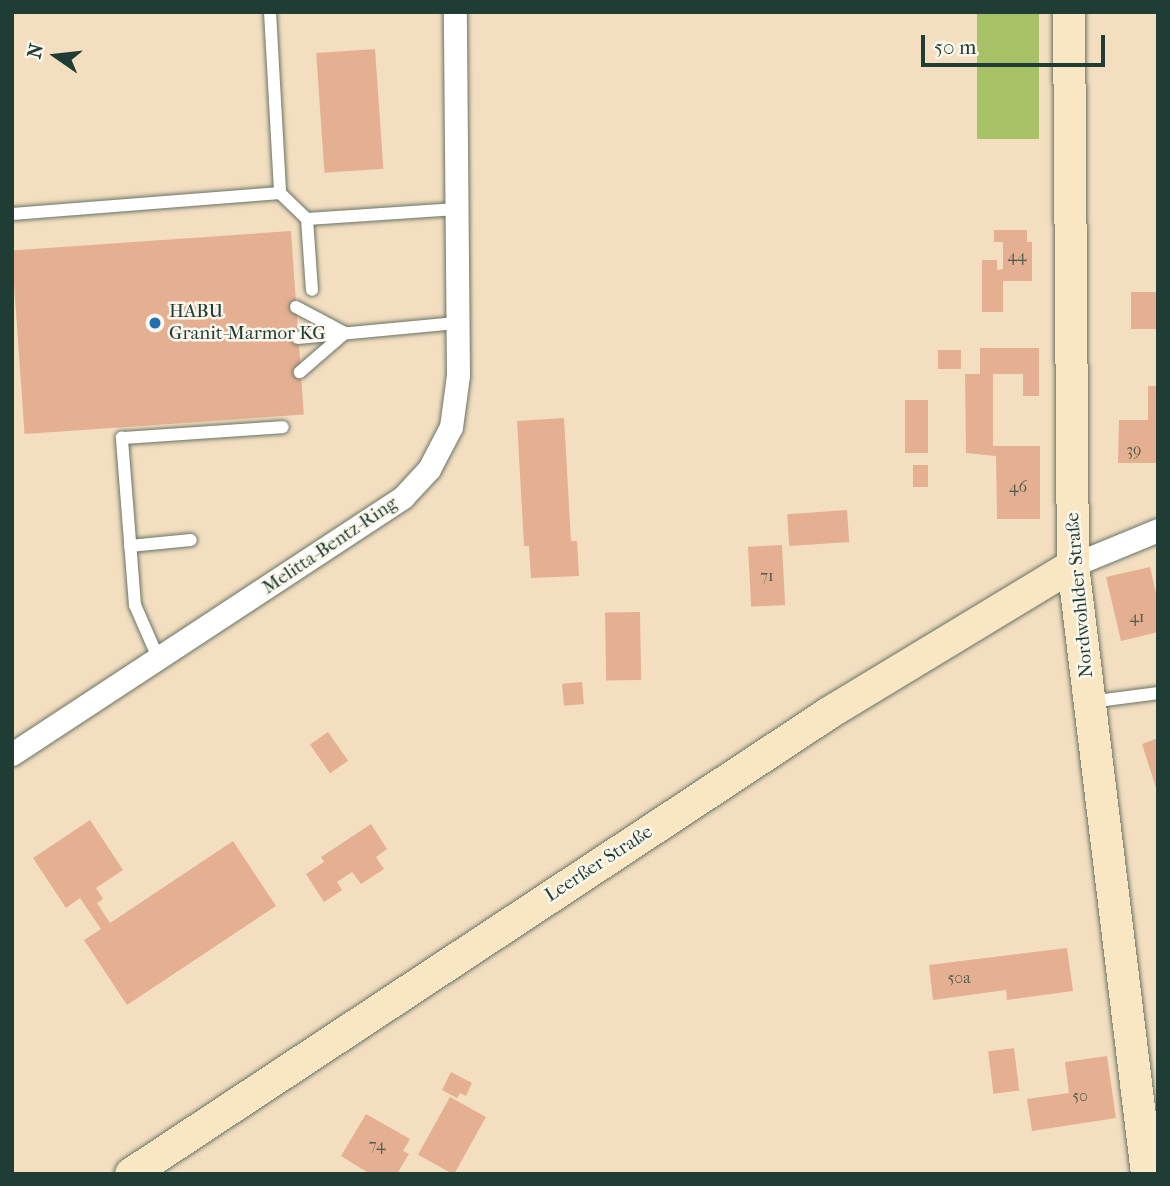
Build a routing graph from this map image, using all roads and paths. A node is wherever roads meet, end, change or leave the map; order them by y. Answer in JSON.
{"nodes":[{"id":1,"x":270,"y":12,"type":"edge"},
{"id":2,"x":455,"y":12,"type":"edge"},
{"id":3,"x":1069,"y":12,"type":"edge"},
{"id":4,"x":280,"y":193,"type":"junction"},
{"id":5,"x":457,"y":209,"type":"junction"},
{"id":6,"x":12,"y":214,"type":"edge"},
{"id":7,"x":307,"y":219,"type":"junction"},
{"id":8,"x":312,"y":290,"type":"dead end"},
{"id":9,"x":296,"y":307,"type":"dead end"},
{"id":10,"x":458,"y":323,"type":"junction"},
{"id":11,"x":345,"y":333,"type":"junction"},
{"id":12,"x":298,"y":338,"type":"dead end"},
{"id":13,"x":300,"y":372,"type":"dead end"},
{"id":14,"x":283,"y":428,"type":"dead end"},
{"id":15,"x":1158,"y":530,"type":"edge"},
{"id":16,"x":191,"y":540,"type":"dead end"},
{"id":17,"x":130,"y":546,"type":"junction"},
{"id":18,"x":1073,"y":565,"type":"junction"},
{"id":19,"x":159,"y":660,"type":"junction"},
{"id":20,"x":1158,"y":693,"type":"edge"},
{"id":21,"x":1090,"y":702,"type":"junction"},
{"id":22,"x":12,"y":754,"type":"edge"},
{"id":23,"x":131,"y":1174,"type":"edge"},
{"id":24,"x":1147,"y":1174,"type":"edge"}],
"edges":[{"from":1,"to":4,"type":"lane"},
{"from":2,"to":5,"type":"street","name":"Melitta-Bentz-Ring"},
{"from":3,"to":18,"type":"main road","name":"Nordwohlder Straße"},
{"from":4,"to":6,"type":"lane"},
{"from":4,"to":7,"type":"lane"},
{"from":5,"to":7,"type":"lane"},
{"from":5,"to":10,"type":"street","name":"Melitta-Bentz-Ring"},
{"from":7,"to":8,"type":"lane"},
{"from":9,"to":11,"type":"lane"},
{"from":10,"to":11,"type":"lane"},
{"from":10,"to":19,"type":"street","name":"Melitta-Bentz-Ring"},
{"from":11,"to":12,"type":"lane"},
{"from":11,"to":13,"type":"lane"},
{"from":14,"to":17,"type":"lane"},
{"from":15,"to":18,"type":"street"},
{"from":16,"to":17,"type":"lane"},
{"from":17,"to":19,"type":"lane"},
{"from":18,"to":21,"type":"main road","name":"Nordwohlder Straße"},
{"from":18,"to":23,"type":"main road","name":"Leerßer Straße"},
{"from":19,"to":22,"type":"street","name":"Melitta-Bentz-Ring"},
{"from":20,"to":21,"type":"lane"},
{"from":21,"to":24,"type":"main road","name":"Nordwohlder Straße"}]}
